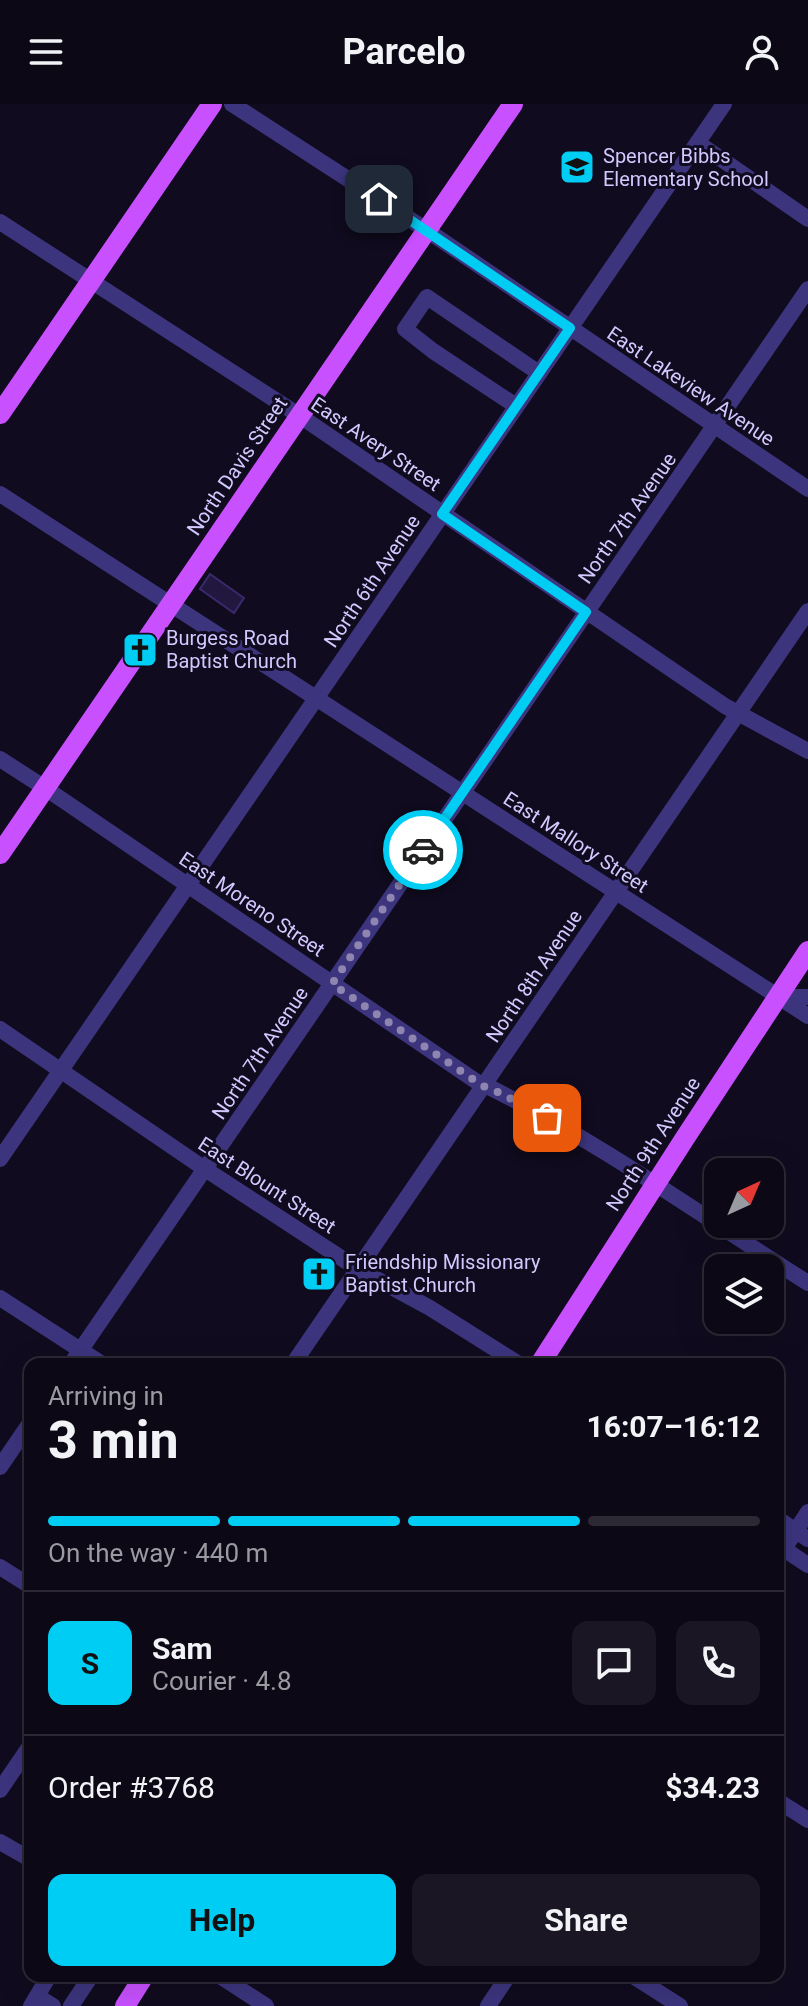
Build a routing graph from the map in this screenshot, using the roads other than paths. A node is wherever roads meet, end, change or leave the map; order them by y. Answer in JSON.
{"nodes":[{"id":1,"x":212,"y":104,"type":"edge"},
{"id":2,"x":232,"y":104,"type":"edge"},
{"id":3,"x":513,"y":104,"type":"edge"},
{"id":4,"x":724,"y":104,"type":"edge"},
{"id":5,"x":698,"y":143,"type":"junction"},
{"id":6,"x":808,"y":219,"type":"edge"},
{"id":7,"x":0,"y":222,"type":"edge"},
{"id":8,"x":428,"y":231,"type":"junction"},
{"id":9,"x":91,"y":281,"type":"junction"},
{"id":10,"x":808,"y":289,"type":"edge"},
{"id":11,"x":570,"y":328,"type":"junction"},
{"id":12,"x":539,"y":373,"type":"junction"},
{"id":13,"x":516,"y":406,"type":"junction"},
{"id":14,"x":0,"y":414,"type":"edge"},
{"id":15,"x":300,"y":416,"type":"junction"},
{"id":16,"x":714,"y":427,"type":"junction"},
{"id":17,"x":808,"y":489,"type":"edge"},
{"id":18,"x":0,"y":494,"type":"edge"},
{"id":19,"x":442,"y":514,"type":"junction"},
{"id":20,"x":171,"y":604,"type":"junction"},
{"id":21,"x":808,"y":611,"type":"edge"},
{"id":22,"x":586,"y":612,"type":"junction"},
{"id":23,"x":316,"y":698,"type":"junction"},
{"id":24,"x":738,"y":714,"type":"junction"},
{"id":25,"x":808,"y":751,"type":"edge"},
{"id":26,"x":0,"y":759,"type":"edge"},
{"id":27,"x":45,"y":788,"type":"junction"},
{"id":28,"x":463,"y":793,"type":"junction"},
{"id":29,"x":0,"y":854,"type":"edge"},
{"id":30,"x":188,"y":885,"type":"junction"},
{"id":31,"x":616,"y":892,"type":"junction"},
{"id":32,"x":808,"y":951,"type":"edge"},
{"id":33,"x":332,"y":984,"type":"junction"},
{"id":34,"x":778,"y":997,"type":"junction"},
{"id":35,"x":808,"y":997,"type":"edge"},
{"id":36,"x":808,"y":1016,"type":"edge"},
{"id":37,"x":0,"y":1029,"type":"edge"},
{"id":38,"x":61,"y":1071,"type":"junction"},
{"id":39,"x":483,"y":1086,"type":"junction"},
{"id":40,"x":0,"y":1159,"type":"edge"},
{"id":41,"x":205,"y":1169,"type":"junction"},
{"id":42,"x":656,"y":1184,"type":"junction"},
{"id":43,"x":358,"y":1269,"type":"junction"},
{"id":44,"x":808,"y":1283,"type":"edge"},
{"id":45,"x":0,"y":1298,"type":"edge"},
{"id":46,"x":75,"y":1357,"type":"edge"},
{"id":47,"x":297,"y":1358,"type":"edge"},
{"id":48,"x":509,"y":1358,"type":"edge"},
{"id":49,"x":544,"y":1358,"type":"edge"},
{"id":50,"x":24,"y":1432,"type":"edge"},
{"id":51,"x":0,"y":1467,"type":"edge"},
{"id":52,"x":808,"y":1512,"type":"edge"},
{"id":53,"x":784,"y":1523,"type":"edge"},
{"id":54,"x":802,"y":1535,"type":"edge"},
{"id":55,"x":784,"y":1548,"type":"edge"},
{"id":56,"x":784,"y":1553,"type":"edge"},
{"id":57,"x":808,"y":1565,"type":"edge"},
{"id":58,"x":0,"y":1567,"type":"edge"},
{"id":59,"x":24,"y":1582,"type":"edge"},
{"id":60,"x":24,"y":1755,"type":"edge"},
{"id":61,"x":0,"y":1790,"type":"edge"},
{"id":62,"x":784,"y":1805,"type":"edge"},
{"id":63,"x":808,"y":1820,"type":"edge"},
{"id":64,"x":0,"y":1842,"type":"edge"},
{"id":65,"x":24,"y":1856,"type":"edge"},
{"id":66,"x":45,"y":1982,"type":"edge"},
{"id":67,"x":87,"y":1982,"type":"edge"},
{"id":68,"x":140,"y":1982,"type":"edge"},
{"id":69,"x":229,"y":1982,"type":"edge"},
{"id":70,"x":504,"y":1982,"type":"edge"},
{"id":71,"x":642,"y":1982,"type":"edge"},
{"id":72,"x":34,"y":2001,"type":"edge"},
{"id":73,"x":53,"y":2006,"type":"edge"},
{"id":74,"x":71,"y":2006,"type":"edge"},
{"id":75,"x":125,"y":2006,"type":"edge"},
{"id":76,"x":266,"y":2006,"type":"edge"},
{"id":77,"x":488,"y":2006,"type":"edge"},
{"id":78,"x":680,"y":2006,"type":"edge"}],
"edges":[{"from":1,"to":9,"type":"main road"},
{"from":2,"to":8,"type":"street","name":"East Lakeview Avenue"},
{"from":3,"to":8,"type":"main road","name":"North Davis Street"},
{"from":4,"to":5,"type":"street","name":"North 6th Avenue"},
{"from":5,"to":6,"type":"street"},
{"from":5,"to":11,"type":"street","name":"North 6th Avenue"},
{"from":7,"to":9,"type":"street","name":"East Avery Street"},
{"from":8,"to":11,"type":"street","name":"East Lakeview Avenue"},
{"from":8,"to":15,"type":"main road","name":"North Davis Street"},
{"from":9,"to":14,"type":"main road"},
{"from":9,"to":15,"type":"street","name":"East Avery Street"},
{"from":10,"to":16,"type":"street","name":"North 7th Avenue"},
{"from":11,"to":12,"type":"street","name":"North 6th Avenue"},
{"from":11,"to":16,"type":"street","name":"East Lakeview Avenue"},
{"from":12,"to":13,"type":"street","name":"North 6th Avenue"},
{"from":12,"to":13,"type":"street"},
{"from":13,"to":19,"type":"street","name":"North 6th Avenue"},
{"from":15,"to":19,"type":"street","name":"East Avery Street"},
{"from":15,"to":20,"type":"main road","name":"North Davis Street"},
{"from":16,"to":17,"type":"street","name":"East Lakeview Avenue"},
{"from":16,"to":22,"type":"street","name":"North 7th Avenue"},
{"from":18,"to":20,"type":"street","name":"East Mallory Street"},
{"from":19,"to":22,"type":"street","name":"East Avery Street"},
{"from":19,"to":23,"type":"street","name":"North 6th Avenue"},
{"from":20,"to":23,"type":"street","name":"East Mallory Street"},
{"from":20,"to":27,"type":"main road","name":"North Davis Street"},
{"from":21,"to":24,"type":"street","name":"North 8th Avenue"},
{"from":22,"to":24,"type":"street","name":"East Avery Street"},
{"from":22,"to":28,"type":"street","name":"North 7th Avenue"},
{"from":23,"to":28,"type":"street","name":"East Mallory Street"},
{"from":23,"to":30,"type":"street","name":"North 6th Avenue"},
{"from":24,"to":25,"type":"street","name":"East Avery Street"},
{"from":24,"to":31,"type":"street","name":"North 8th Avenue"},
{"from":26,"to":27,"type":"street","name":"East Moreno Street"},
{"from":27,"to":29,"type":"main road","name":"North Davis Street"},
{"from":27,"to":30,"type":"street","name":"East Moreno Street"},
{"from":28,"to":31,"type":"street","name":"East Mallory Street"},
{"from":28,"to":33,"type":"street","name":"North 7th Avenue"},
{"from":30,"to":33,"type":"street","name":"East Moreno Street"},
{"from":30,"to":38,"type":"street","name":"North 6th Avenue"},
{"from":31,"to":34,"type":"street","name":"East Mallory Street"},
{"from":31,"to":39,"type":"street","name":"North 8th Avenue"},
{"from":32,"to":34,"type":"main road","name":"North 9th Avenue"},
{"from":33,"to":39,"type":"street","name":"East Moreno Street"},
{"from":33,"to":41,"type":"street","name":"North 7th Avenue"},
{"from":34,"to":35,"type":"street"},
{"from":34,"to":36,"type":"street","name":"East Mallory Street"},
{"from":34,"to":42,"type":"main road","name":"North 9th Avenue"},
{"from":37,"to":38,"type":"street","name":"East Blount Street"},
{"from":38,"to":40,"type":"street","name":"North 6th Avenue"},
{"from":38,"to":41,"type":"street","name":"East Blount Street"},
{"from":39,"to":42,"type":"street","name":"East Moreno Street"},
{"from":39,"to":43,"type":"street","name":"North 8th Avenue"},
{"from":41,"to":43,"type":"street","name":"East Blount Street"},
{"from":41,"to":46,"type":"street","name":"North 7th Avenue"},
{"from":42,"to":44,"type":"street","name":"East Moreno Street"},
{"from":42,"to":49,"type":"main road","name":"North 9th Avenue"},
{"from":43,"to":47,"type":"street","name":"North 8th Avenue"},
{"from":43,"to":48,"type":"street","name":"East Blount Street"},
{"from":45,"to":46,"type":"street"},
{"from":50,"to":51,"type":"street"},
{"from":52,"to":54,"type":"street"},
{"from":53,"to":54,"type":"street"},
{"from":54,"to":55,"type":"street"},
{"from":56,"to":57,"type":"street"},
{"from":58,"to":59,"type":"street"},
{"from":60,"to":61,"type":"street"},
{"from":62,"to":63,"type":"street"},
{"from":64,"to":65,"type":"street"},
{"from":66,"to":72,"type":"street"},
{"from":67,"to":74,"type":"street"},
{"from":68,"to":75,"type":"main road"},
{"from":69,"to":76,"type":"street"},
{"from":70,"to":77,"type":"street"},
{"from":71,"to":78,"type":"street"},
{"from":72,"to":73,"type":"street"}]}
